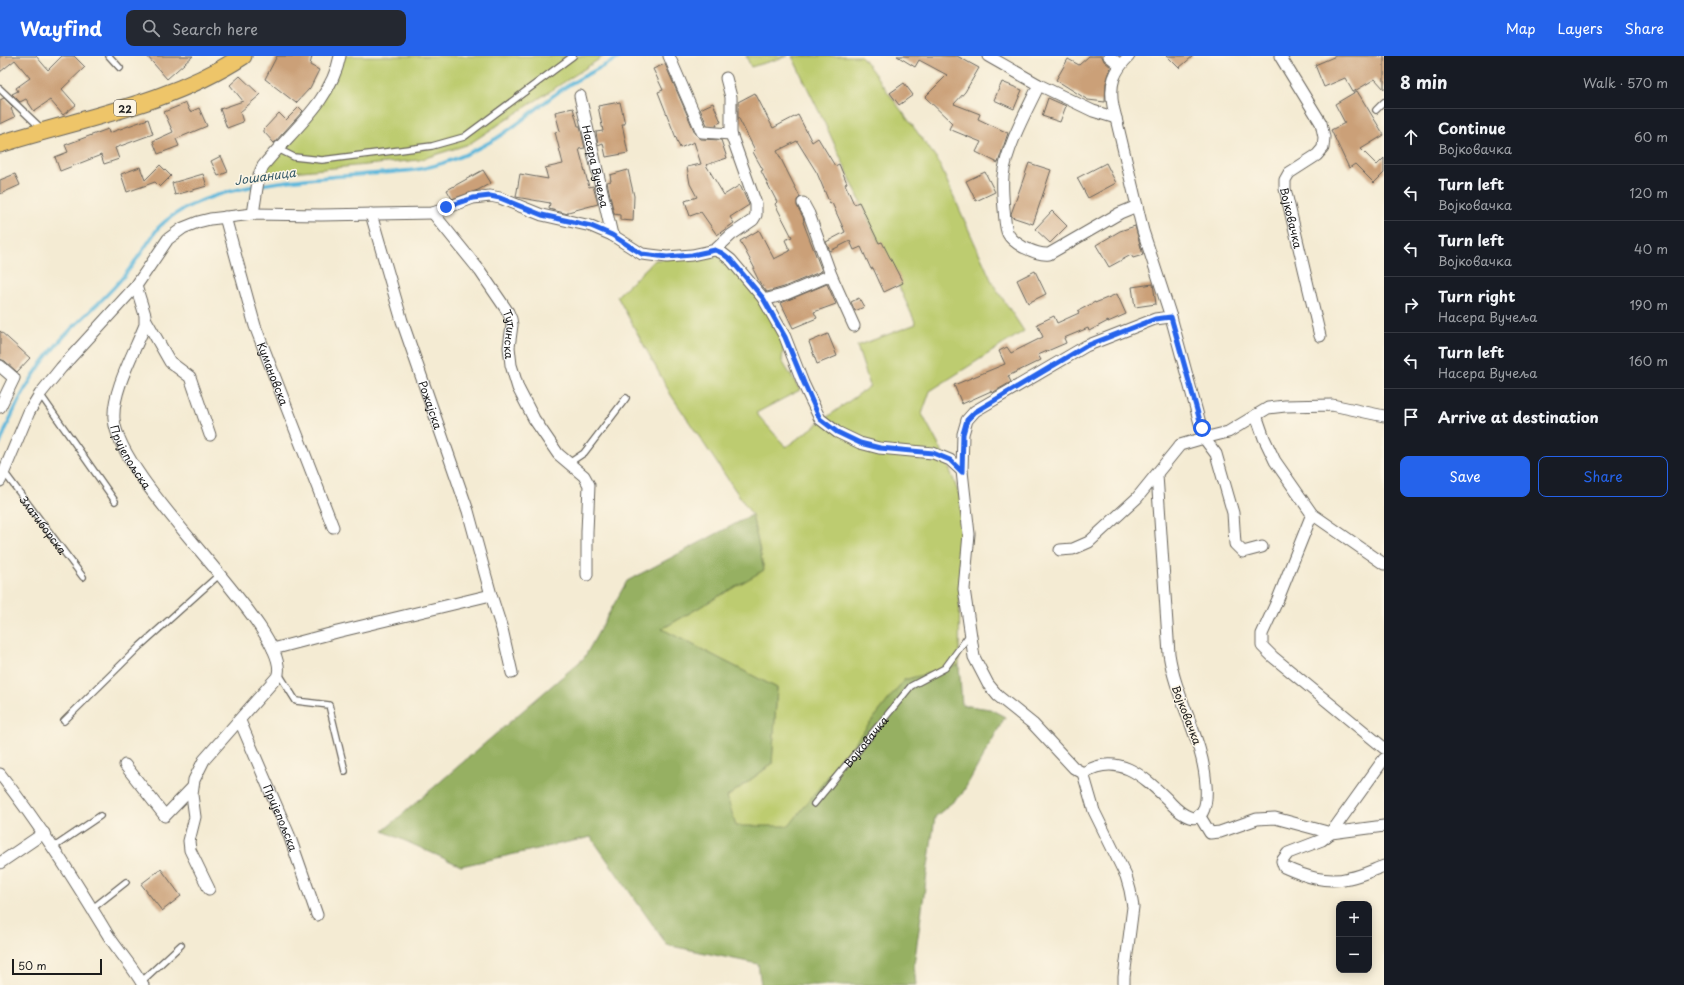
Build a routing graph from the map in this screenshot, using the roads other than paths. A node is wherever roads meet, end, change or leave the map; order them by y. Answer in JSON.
{"nodes":[{"id":1,"x":109,"y":56,"type":"edge"},
{"id":2,"x":243,"y":56,"type":"edge"},
{"id":3,"x":340,"y":56,"type":"edge"},
{"id":4,"x":573,"y":56,"type":"edge"},
{"id":5,"x":669,"y":56,"type":"edge"},
{"id":6,"x":988,"y":56,"type":"edge"},
{"id":7,"x":1109,"y":56,"type":"edge"},
{"id":8,"x":1129,"y":56,"type":"edge"},
{"id":9,"x":1280,"y":56,"type":"edge"},
{"id":10,"x":1120,"y":66,"type":"junction"},
{"id":11,"x":120,"y":68,"type":"dead end"},
{"id":12,"x":726,"y":78,"type":"dead end"},
{"id":13,"x":1039,"y":85,"type":"junction"},
{"id":14,"x":0,"y":89,"type":"edge"},
{"id":15,"x":580,"y":96,"type":"dead end"},
{"id":16,"x":1384,"y":102,"type":"edge"},
{"id":17,"x":1376,"y":110,"type":"dead end"},
{"id":18,"x":1116,"y":118,"type":"junction"},
{"id":19,"x":44,"y":130,"type":"junction"},
{"id":20,"x":731,"y":134,"type":"junction"},
{"id":21,"x":0,"y":144,"type":"edge"},
{"id":22,"x":278,"y":149,"type":"junction"},
{"id":23,"x":803,"y":203,"type":"dead end"},
{"id":24,"x":1137,"y":206,"type":"junction"},
{"id":25,"x":433,"y":213,"type":"junction"},
{"id":26,"x":253,"y":214,"type":"junction"},
{"id":27,"x":372,"y":214,"type":"junction"},
{"id":28,"x":225,"y":216,"type":"junction"},
{"id":29,"x":612,"y":235,"type":"junction"},
{"id":30,"x":715,"y":250,"type":"junction"},
{"id":31,"x":831,"y":275,"type":"junction"},
{"id":32,"x":136,"y":286,"type":"junction"},
{"id":33,"x":764,"y":300,"type":"junction"},
{"id":34,"x":1171,"y":317,"type":"junction"},
{"id":35,"x":146,"y":320,"type":"junction"},
{"id":36,"x":854,"y":326,"type":"dead end"},
{"id":37,"x":1320,"y":336,"type":"dead end"},
{"id":38,"x":0,"y":366,"type":"edge"},
{"id":39,"x":40,"y":394,"type":"junction"},
{"id":40,"x":626,"y":398,"type":"dead end"},
{"id":41,"x":0,"y":407,"type":"edge"},
{"id":42,"x":1256,"y":415,"type":"junction"},
{"id":43,"x":1384,"y":416,"type":"edge"},
{"id":44,"x":210,"y":435,"type":"dead end"},
{"id":45,"x":1204,"y":438,"type":"junction"},
{"id":46,"x":568,"y":464,"type":"junction"},
{"id":47,"x":962,"y":472,"type":"junction"},
{"id":48,"x":1157,"y":475,"type":"junction"},
{"id":49,"x":2,"y":477,"type":"edge"},
{"id":50,"x":115,"y":501,"type":"dead end"},
{"id":51,"x":1312,"y":514,"type":"junction"},
{"id":52,"x":333,"y":527,"type":"dead end"},
{"id":53,"x":1262,"y":547,"type":"dead end"},
{"id":54,"x":1060,"y":550,"type":"dead end"},
{"id":55,"x":1384,"y":564,"type":"edge"},
{"id":56,"x":220,"y":574,"type":"junction"},
{"id":57,"x":588,"y":575,"type":"dead end"},
{"id":58,"x":83,"y":577,"type":"dead end"},
{"id":59,"x":491,"y":595,"type":"junction"},
{"id":60,"x":971,"y":634,"type":"junction"},
{"id":61,"x":274,"y":649,"type":"junction"},
{"id":62,"x":512,"y":673,"type":"dead end"},
{"id":63,"x":279,"y":674,"type":"junction"},
{"id":64,"x":64,"y":721,"type":"dead end"},
{"id":65,"x":240,"y":721,"type":"junction"},
{"id":66,"x":1384,"y":748,"type":"edge"},
{"id":67,"x":1384,"y":759,"type":"edge"},
{"id":68,"x":125,"y":765,"type":"dead end"},
{"id":69,"x":346,"y":771,"type":"dead end"},
{"id":70,"x":1083,"y":773,"type":"junction"},
{"id":71,"x":0,"y":774,"type":"edge"},
{"id":72,"x":192,"y":788,"type":"junction"},
{"id":73,"x":814,"y":804,"type":"dead end"},
{"id":74,"x":100,"y":816,"type":"dead end"},
{"id":75,"x":1199,"y":816,"type":"junction"},
{"id":76,"x":1384,"y":826,"type":"edge"},
{"id":77,"x":44,"y":832,"type":"junction"},
{"id":78,"x":1331,"y":832,"type":"junction"},
{"id":79,"x":54,"y":847,"type":"junction"},
{"id":80,"x":0,"y":863,"type":"edge"},
{"id":81,"x":1384,"y":866,"type":"edge"},
{"id":82,"x":126,"y":882,"type":"dead end"},
{"id":83,"x":209,"y":889,"type":"dead end"},
{"id":84,"x":93,"y":908,"type":"junction"},
{"id":85,"x":317,"y":915,"type":"dead end"},
{"id":86,"x":181,"y":945,"type":"dead end"},
{"id":87,"x":142,"y":983,"type":"edge"},
{"id":88,"x":1124,"y":985,"type":"edge"}],
"edges":[{"from":1,"to":11,"type":"lane"},
{"from":2,"to":19,"type":"main road","number":"22"},
{"from":3,"to":22,"type":"street"},
{"from":4,"to":22,"type":"lane"},
{"from":5,"to":20,"type":"street"},
{"from":6,"to":13,"type":"street"},
{"from":7,"to":10,"type":"street"},
{"from":8,"to":10,"type":"street"},
{"from":9,"to":37,"type":"street","name":"Војковачка"},
{"from":10,"to":18,"type":"street"},
{"from":12,"to":20,"type":"street"},
{"from":13,"to":18,"type":"street"},
{"from":13,"to":24,"type":"street"},
{"from":14,"to":19,"type":"lane"},
{"from":15,"to":29,"type":"street","name":"Насера Вучеља"},
{"from":16,"to":17,"type":"lane"},
{"from":18,"to":24,"type":"street"},
{"from":19,"to":21,"type":"main road","number":"22"},
{"from":20,"to":30,"type":"street"},
{"from":22,"to":26,"type":"street"},
{"from":23,"to":31,"type":"street"},
{"from":24,"to":34,"type":"street"},
{"from":25,"to":27,"type":"street"},
{"from":25,"to":29,"type":"street"},
{"from":25,"to":46,"type":"street","name":"Тутинска"},
{"from":26,"to":27,"type":"street"},
{"from":26,"to":28,"type":"street"},
{"from":27,"to":59,"type":"street","name":"Рожајска"},
{"from":28,"to":32,"type":"street"},
{"from":28,"to":52,"type":"street","name":"Кумановска"},
{"from":29,"to":30,"type":"street"},
{"from":30,"to":33,"type":"street"},
{"from":31,"to":33,"type":"street"},
{"from":31,"to":36,"type":"street"},
{"from":32,"to":35,"type":"street"},
{"from":32,"to":39,"type":"street","name":"Златиборска"},
{"from":33,"to":47,"type":"street"},
{"from":34,"to":45,"type":"street"},
{"from":34,"to":47,"type":"street"},
{"from":35,"to":44,"type":"street"},
{"from":35,"to":56,"type":"street","name":"Пријепољска"},
{"from":38,"to":41,"type":"street"},
{"from":39,"to":49,"type":"street","name":"Златиборска"},
{"from":39,"to":50,"type":"lane"},
{"from":40,"to":46,"type":"lane"},
{"from":42,"to":43,"type":"street"},
{"from":42,"to":45,"type":"street"},
{"from":42,"to":51,"type":"street"},
{"from":45,"to":48,"type":"street"},
{"from":45,"to":53,"type":"street"},
{"from":46,"to":57,"type":"street","name":"Тутинска"},
{"from":47,"to":60,"type":"street"},
{"from":48,"to":54,"type":"street"},
{"from":48,"to":75,"type":"street","name":"Војковачка"},
{"from":49,"to":58,"type":"lane","name":"Златиборска"},
{"from":51,"to":55,"type":"street"},
{"from":51,"to":66,"type":"street"},
{"from":56,"to":61,"type":"street","name":"Пријепољска"},
{"from":56,"to":64,"type":"lane"},
{"from":59,"to":61,"type":"street"},
{"from":59,"to":62,"type":"street","name":"Рожајска"},
{"from":60,"to":70,"type":"street"},
{"from":60,"to":73,"type":"lane","name":"Војковачка"},
{"from":61,"to":63,"type":"street","name":"Пријепољска"},
{"from":63,"to":65,"type":"street"},
{"from":63,"to":69,"type":"lane"},
{"from":65,"to":72,"type":"street"},
{"from":65,"to":85,"type":"street","name":"Пријепољска"},
{"from":67,"to":78,"type":"street"},
{"from":68,"to":72,"type":"street"},
{"from":70,"to":75,"type":"street"},
{"from":70,"to":88,"type":"street"},
{"from":71,"to":77,"type":"street"},
{"from":72,"to":83,"type":"street"},
{"from":74,"to":79,"type":"lane"},
{"from":75,"to":78,"type":"street"},
{"from":76,"to":78,"type":"street"},
{"from":77,"to":79,"type":"street"},
{"from":77,"to":80,"type":"street"},
{"from":78,"to":81,"type":"street"},
{"from":79,"to":84,"type":"street"},
{"from":82,"to":84,"type":"lane"},
{"from":84,"to":87,"type":"street"},
{"from":86,"to":87,"type":"lane"}]}
